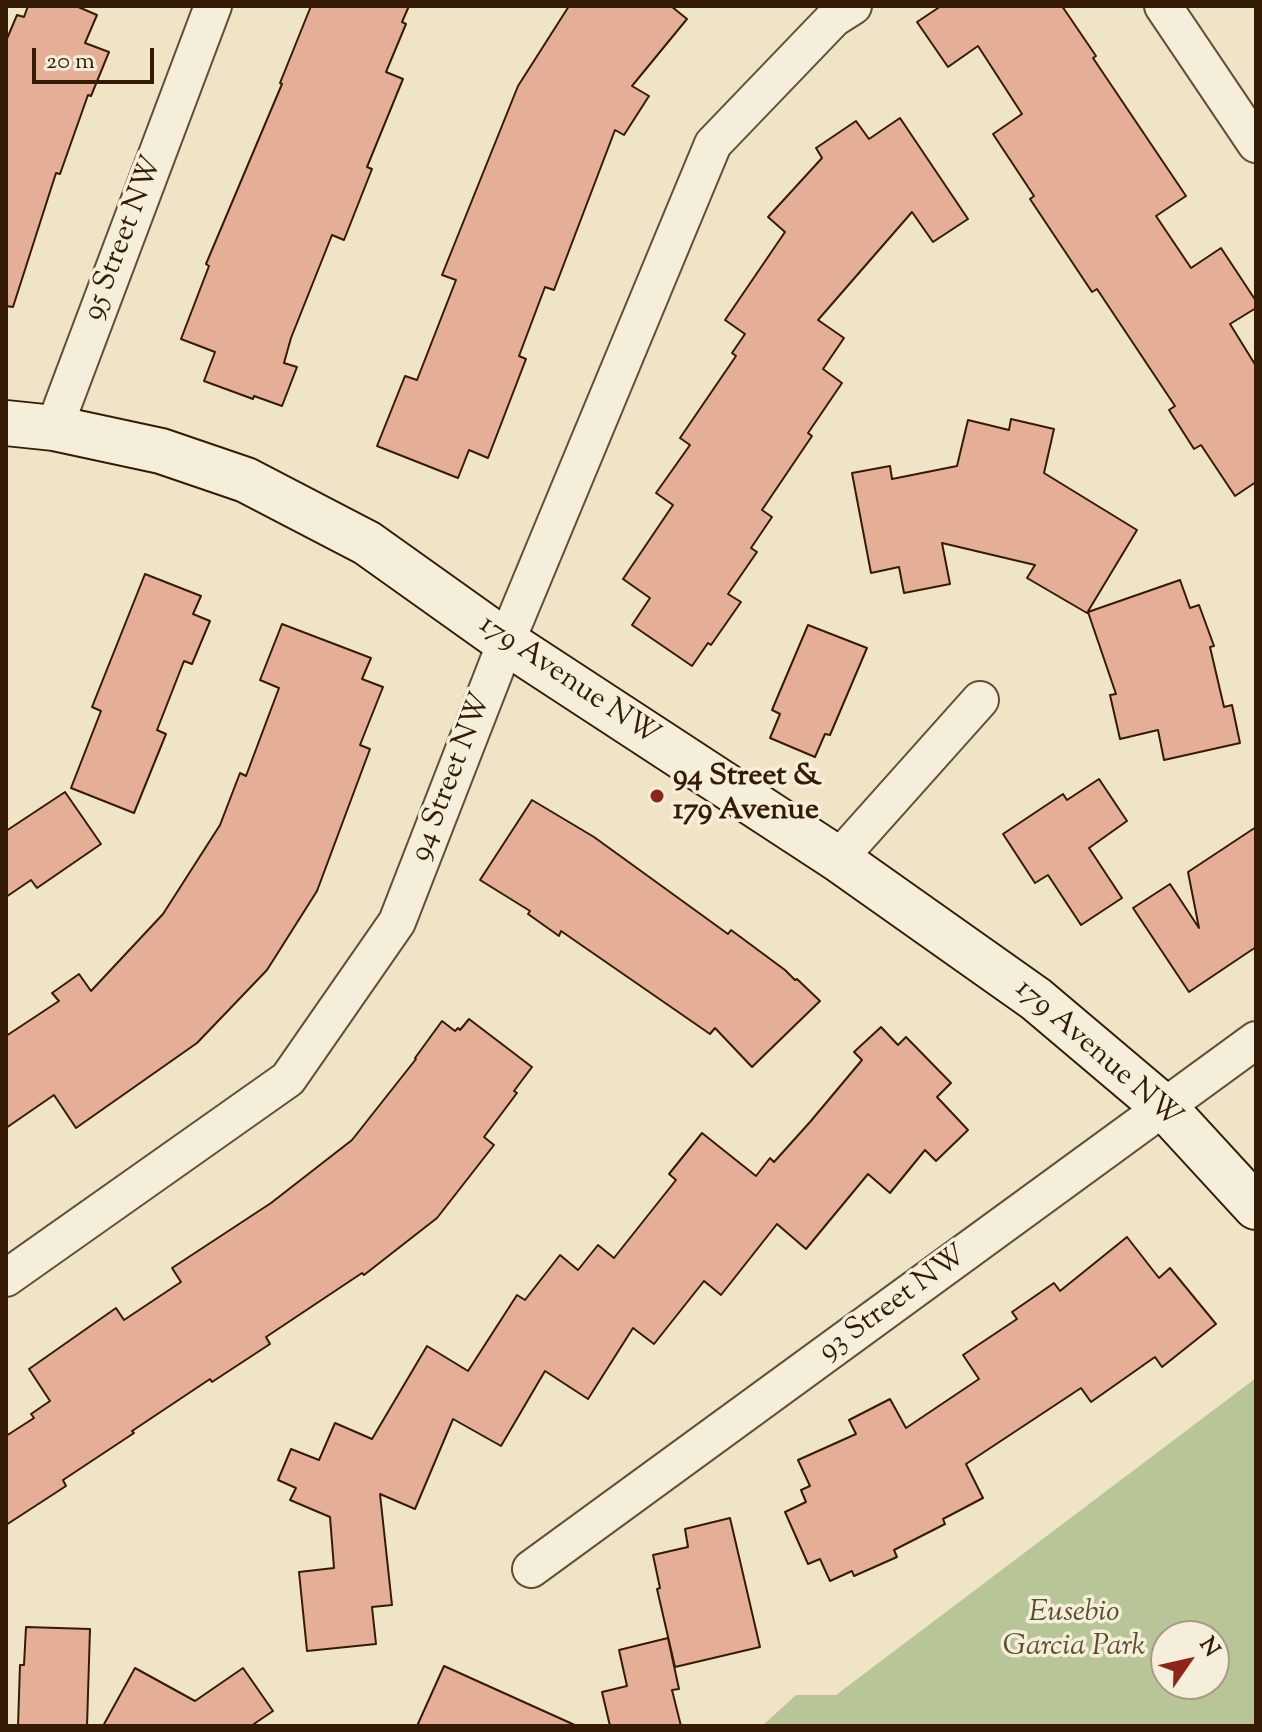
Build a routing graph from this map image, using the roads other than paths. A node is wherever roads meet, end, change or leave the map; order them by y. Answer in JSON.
{"nodes":[{"id":1,"x":213,"y":6,"type":"edge"},
{"id":2,"x":853,"y":6,"type":"edge"},
{"id":3,"x":1163,"y":6,"type":"edge"},
{"id":4,"x":1256,"y":144,"type":"edge"},
{"id":5,"x":6,"y":423,"type":"edge"},
{"id":6,"x":54,"y":428,"type":"junction"},
{"id":7,"x":506,"y":642,"type":"junction"},
{"id":8,"x":980,"y":700,"type":"dead end"},
{"id":9,"x":838,"y":859,"type":"junction"},
{"id":10,"x":1256,"y":1040,"type":"edge"},
{"id":11,"x":1165,"y":1108,"type":"junction"},
{"id":12,"x":1256,"y":1207,"type":"edge"},
{"id":13,"x":6,"y":1278,"type":"edge"},
{"id":14,"x":531,"y":1569,"type":"dead end"}],
"edges":[{"from":1,"to":6,"type":"street","name":"95 Street NW"},
{"from":2,"to":7,"type":"street","name":"94 Street NW"},
{"from":3,"to":4,"type":"street"},
{"from":5,"to":6,"type":"street"},
{"from":6,"to":7,"type":"street","name":"179 Avenue NW"},
{"from":7,"to":9,"type":"street","name":"179 Avenue NW"},
{"from":7,"to":13,"type":"street","name":"94 Street NW"},
{"from":8,"to":9,"type":"street"},
{"from":9,"to":11,"type":"street","name":"179 Avenue NW"},
{"from":10,"to":11,"type":"street","name":"93 Street NW"},
{"from":11,"to":12,"type":"street","name":"179 Avenue NW"},
{"from":11,"to":14,"type":"street","name":"93 Street NW"}]}
